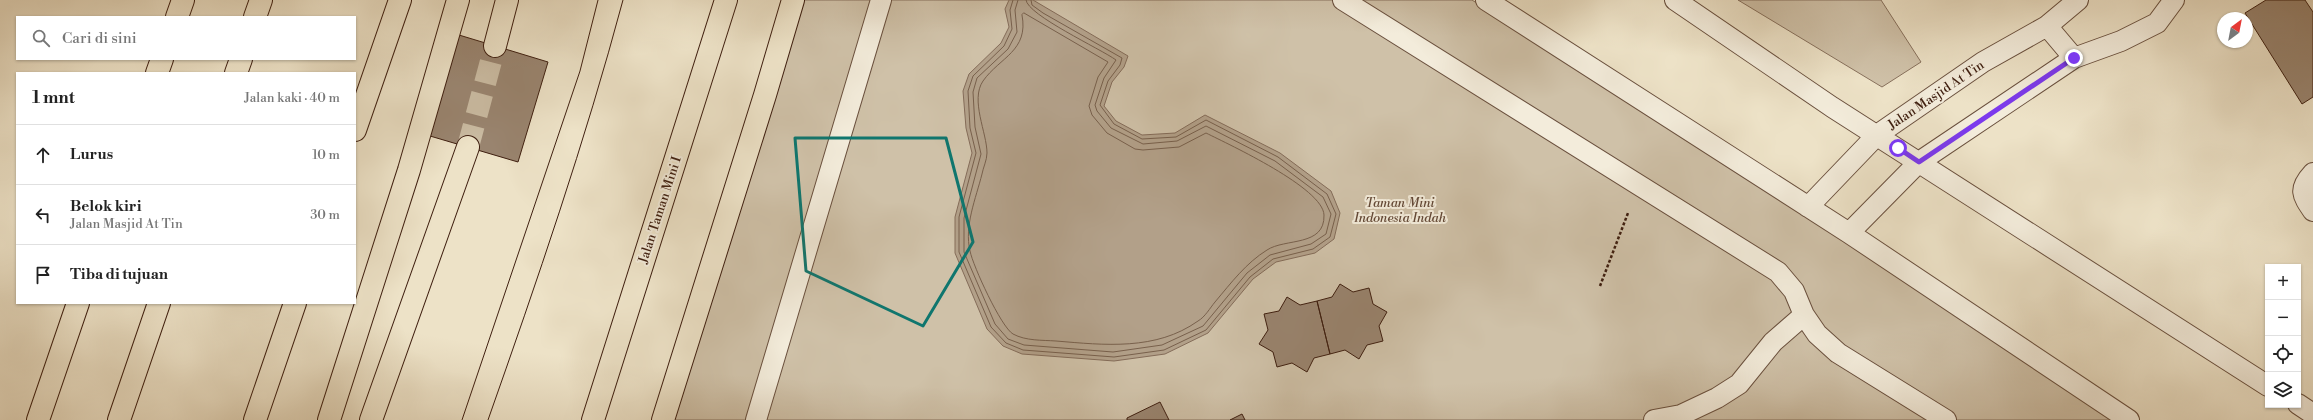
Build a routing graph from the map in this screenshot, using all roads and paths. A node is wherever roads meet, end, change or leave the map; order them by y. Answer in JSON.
{"nodes":[{"id":1,"x":183,"y":0,"type":"edge"},
{"id":2,"x":261,"y":0,"type":"edge"},
{"id":3,"x":400,"y":0,"type":"edge"},
{"id":4,"x":458,"y":0,"type":"edge"},
{"id":5,"x":507,"y":0,"type":"edge"},
{"id":6,"x":726,"y":0,"type":"edge"},
{"id":7,"x":793,"y":0,"type":"edge"},
{"id":8,"x":881,"y":0,"type":"edge"},
{"id":9,"x":1343,"y":0,"type":"edge"},
{"id":10,"x":1486,"y":0,"type":"edge"},
{"id":11,"x":1675,"y":0,"type":"edge"},
{"id":12,"x":2078,"y":0,"type":"edge"},
{"id":13,"x":2174,"y":0,"type":"edge"},
{"id":14,"x":177,"y":16,"type":"edge"},
{"id":15,"x":255,"y":16,"type":"edge"},
{"id":16,"x":2047,"y":26,"type":"junction"},
{"id":17,"x":495,"y":46,"type":"tunnel mouth"},
{"id":18,"x":2074,"y":58,"type":"junction"},
{"id":19,"x":162,"y":60,"type":"edge"},
{"id":20,"x":241,"y":60,"type":"edge"},
{"id":21,"x":157,"y":72,"type":"edge"},
{"id":22,"x":236,"y":72,"type":"edge"},
{"id":23,"x":356,"y":127,"type":"edge"},
{"id":24,"x":1877,"y":135,"type":"junction"},
{"id":25,"x":468,"y":147,"type":"tunnel mouth"},
{"id":26,"x":1919,"y":162,"type":"junction"},
{"id":27,"x":2313,"y":173,"type":"edge"},
{"id":28,"x":1808,"y":207,"type":"junction"},
{"id":29,"x":2313,"y":211,"type":"edge"},
{"id":30,"x":1622,"y":227,"type":"dead end"},
{"id":31,"x":1849,"y":234,"type":"junction"},
{"id":32,"x":1600,"y":286,"type":"dead end"},
{"id":33,"x":78,"y":304,"type":"edge"},
{"id":34,"x":159,"y":304,"type":"edge"},
{"id":35,"x":295,"y":304,"type":"edge"},
{"id":36,"x":1804,"y":315,"type":"junction"},
{"id":37,"x":2265,"y":384,"type":"edge"},
{"id":38,"x":2301,"y":406,"type":"edge"},
{"id":39,"x":2313,"y":414,"type":"edge"},
{"id":40,"x":38,"y":420,"type":"edge"},
{"id":41,"x":119,"y":420,"type":"edge"},
{"id":42,"x":255,"y":420,"type":"edge"},
{"id":43,"x":329,"y":420,"type":"edge"},
{"id":44,"x":371,"y":420,"type":"edge"},
{"id":45,"x":593,"y":420,"type":"edge"},
{"id":46,"x":663,"y":420,"type":"edge"},
{"id":47,"x":756,"y":420,"type":"edge"},
{"id":48,"x":1654,"y":420,"type":"edge"},
{"id":49,"x":1946,"y":420,"type":"edge"},
{"id":50,"x":2129,"y":420,"type":"edge"}],
"edges":[{"from":1,"to":14,"type":"main road"},
{"from":2,"to":15,"type":"main road"},
{"from":3,"to":23,"type":"main road"},
{"from":4,"to":43,"type":"main road"},
{"from":5,"to":17,"type":"main road"},
{"from":6,"to":45,"type":"main road","name":"Jalan Taman Mini I"},
{"from":7,"to":46,"type":"main road"},
{"from":8,"to":47,"type":"lane"},
{"from":9,"to":36,"type":"lane"},
{"from":10,"to":28,"type":"lane"},
{"from":11,"to":24,"type":"lane"},
{"from":12,"to":16,"type":"lane","name":"Jalan Masjid At Tin"},
{"from":13,"to":18,"type":"lane"},
{"from":16,"to":18,"type":"lane"},
{"from":16,"to":24,"type":"lane","name":"Jalan Masjid At Tin"},
{"from":18,"to":26,"type":"lane"},
{"from":19,"to":21,"type":"main road"},
{"from":20,"to":22,"type":"main road"},
{"from":24,"to":26,"type":"lane"},
{"from":24,"to":28,"type":"lane","name":"Jalan Masjid At Tin"},
{"from":25,"to":44,"type":"main road"},
{"from":26,"to":31,"type":"lane"},
{"from":26,"to":37,"type":"lane"},
{"from":27,"to":29,"type":"lane"},
{"from":28,"to":31,"type":"lane"},
{"from":30,"to":32,"type":"path"},
{"from":31,"to":50,"type":"lane"},
{"from":33,"to":40,"type":"main road"},
{"from":34,"to":41,"type":"main road"},
{"from":35,"to":42,"type":"main road"},
{"from":36,"to":48,"type":"lane"},
{"from":36,"to":49,"type":"lane"},
{"from":38,"to":39,"type":"lane"}]}
